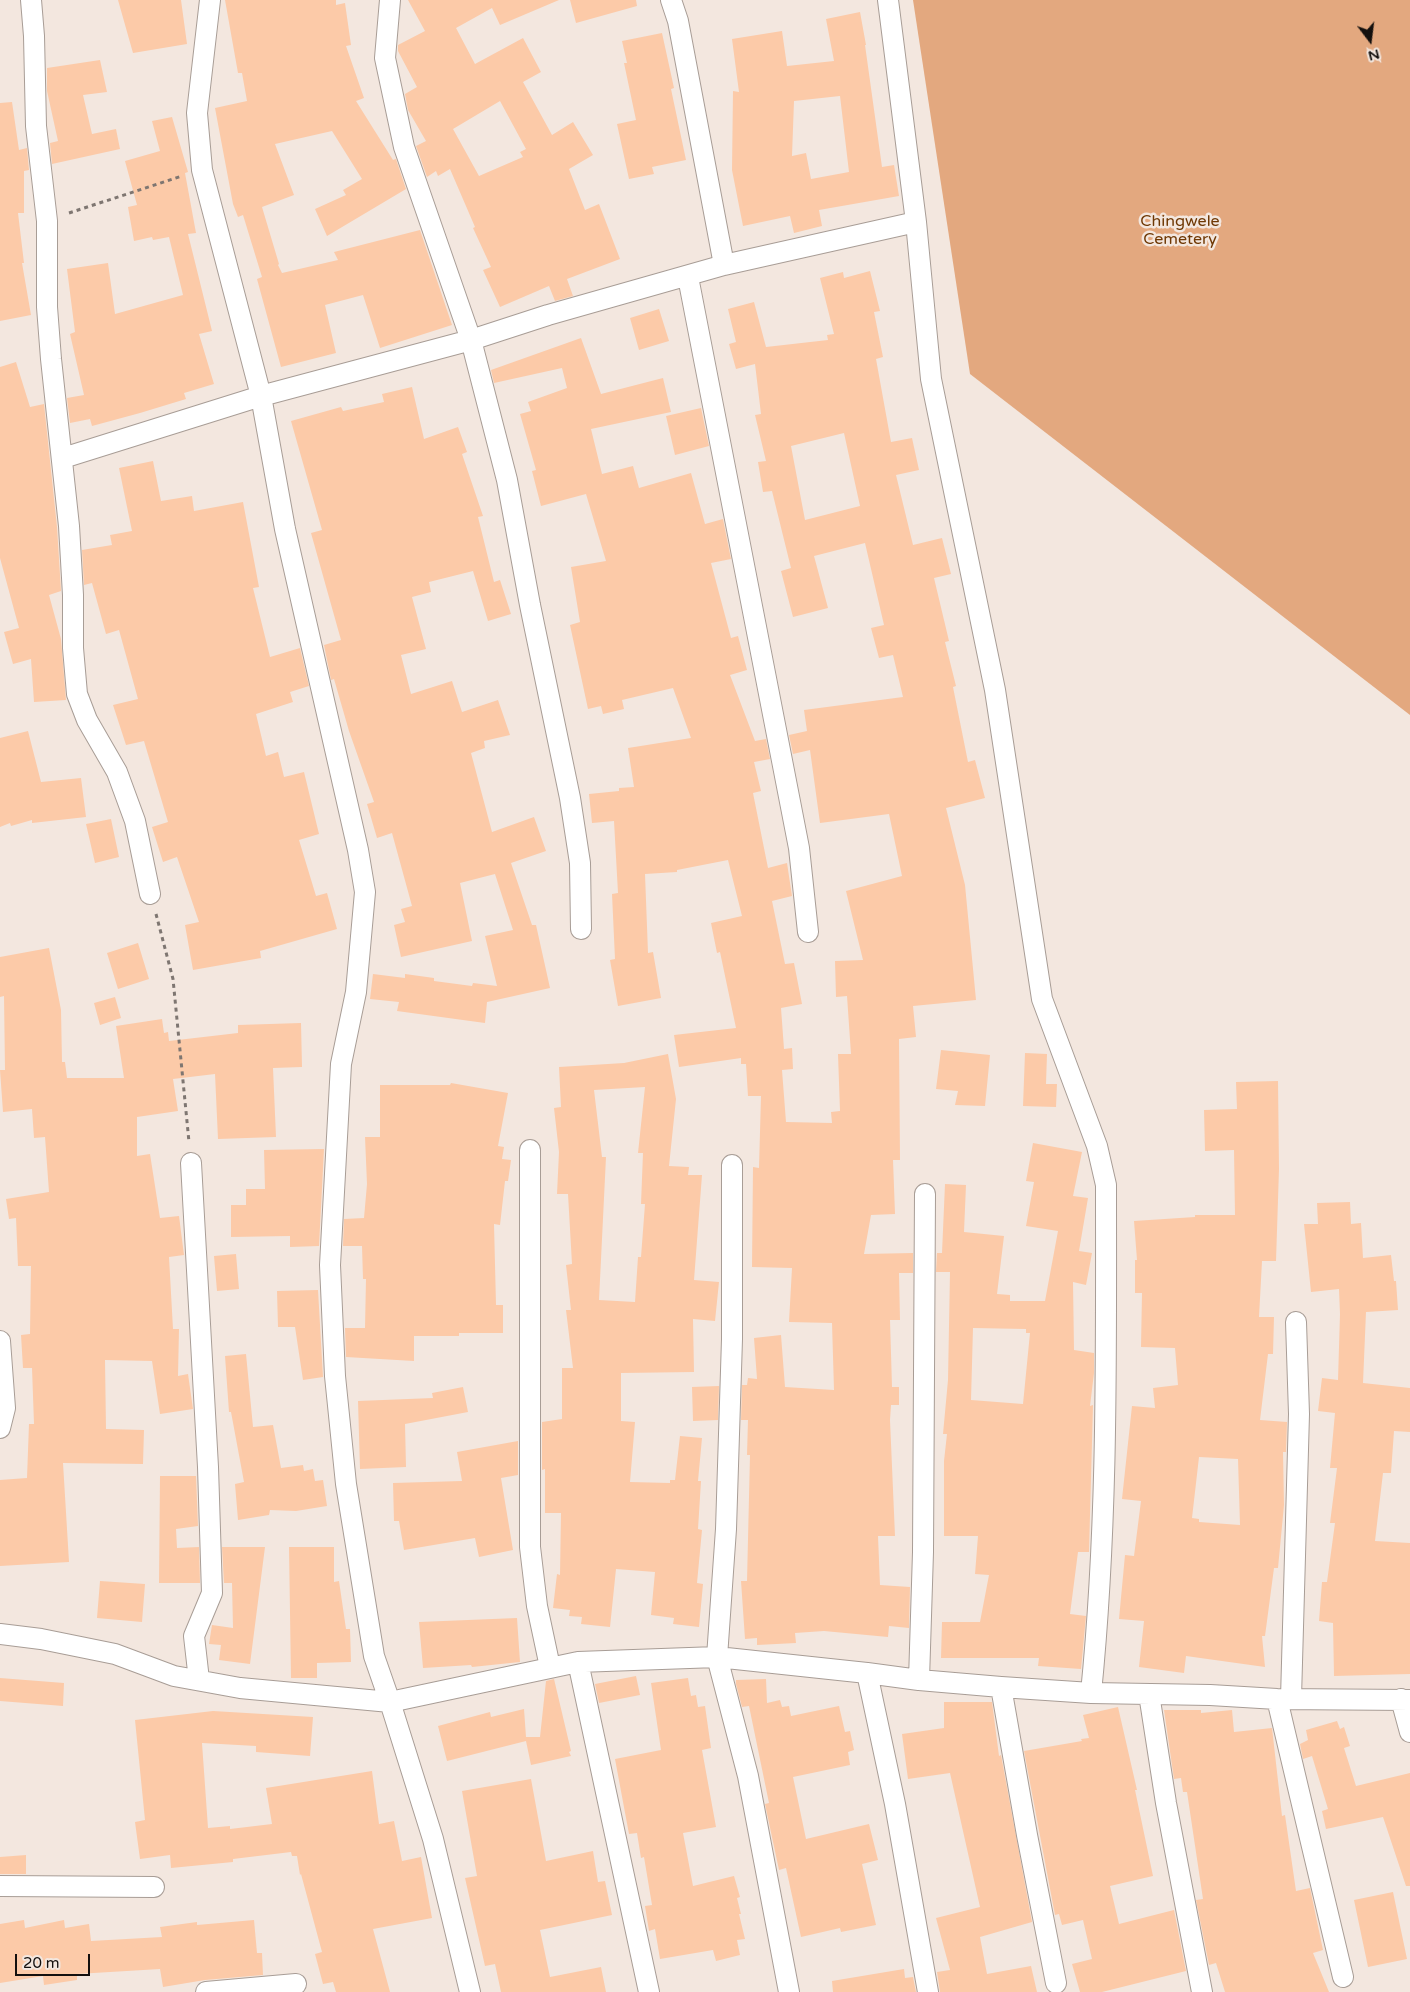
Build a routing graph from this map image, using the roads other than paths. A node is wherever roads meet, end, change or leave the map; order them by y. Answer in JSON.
{"nodes":[{"id":1,"x":31,"y":0,"type":"edge"},
{"id":2,"x":210,"y":0,"type":"edge"},
{"id":3,"x":390,"y":0,"type":"edge"},
{"id":4,"x":671,"y":0,"type":"edge"},
{"id":5,"x":888,"y":0,"type":"edge"},
{"id":6,"x":916,"y":222,"type":"junction"},
{"id":7,"x":724,"y":265,"type":"junction"},
{"id":8,"x":688,"y":277,"type":"junction"},
{"id":9,"x":471,"y":340,"type":"junction"},
{"id":10,"x":262,"y":396,"type":"junction"},
{"id":11,"x":63,"y":458,"type":"junction"},
{"id":12,"x":150,"y":894,"type":"road end"},
{"id":13,"x":582,"y":929,"type":"dead end"},
{"id":14,"x":808,"y":932,"type":"dead end"},
{"id":15,"x":530,"y":1150,"type":"dead end"},
{"id":16,"x":191,"y":1163,"type":"road end"},
{"id":17,"x":732,"y":1165,"type":"dead end"},
{"id":18,"x":925,"y":1194,"type":"dead end"},
{"id":19,"x":1296,"y":1322,"type":"dead end"},
{"id":20,"x":0,"y":1341,"type":"edge"},
{"id":21,"x":0,"y":1428,"type":"edge"},
{"id":22,"x":0,"y":1634,"type":"edge"},
{"id":23,"x":717,"y":1657,"type":"junction"},
{"id":24,"x":578,"y":1662,"type":"junction"},
{"id":25,"x":550,"y":1667,"type":"junction"},
{"id":26,"x":867,"y":1673,"type":"junction"},
{"id":27,"x":199,"y":1680,"type":"junction"},
{"id":28,"x":919,"y":1680,"type":"junction"},
{"id":29,"x":1001,"y":1687,"type":"junction"},
{"id":30,"x":1091,"y":1692,"type":"junction"},
{"id":31,"x":1150,"y":1694,"type":"junction"},
{"id":32,"x":1284,"y":1698,"type":"junction"},
{"id":33,"x":1405,"y":1699,"type":"edge"},
{"id":34,"x":390,"y":1702,"type":"junction"},
{"id":35,"x":1410,"y":1732,"type":"edge"},
{"id":36,"x":0,"y":1886,"type":"edge"},
{"id":37,"x":154,"y":1887,"type":"dead end"},
{"id":38,"x":1343,"y":1977,"type":"dead end"},
{"id":39,"x":1056,"y":1983,"type":"dead end"},
{"id":40,"x":296,"y":1984,"type":"dead end"},
{"id":41,"x":206,"y":1992,"type":"edge"},
{"id":42,"x":470,"y":1992,"type":"edge"},
{"id":43,"x":649,"y":1992,"type":"edge"},
{"id":44,"x":789,"y":1992,"type":"edge"},
{"id":45,"x":928,"y":1992,"type":"edge"},
{"id":46,"x":1202,"y":1992,"type":"edge"}],
"edges":[{"from":1,"to":11,"type":"street"},
{"from":2,"to":10,"type":"street"},
{"from":3,"to":9,"type":"street"},
{"from":4,"to":7,"type":"street"},
{"from":5,"to":6,"type":"street"},
{"from":6,"to":7,"type":"street"},
{"from":6,"to":30,"type":"street"},
{"from":7,"to":8,"type":"street"},
{"from":8,"to":9,"type":"street"},
{"from":8,"to":14,"type":"street"},
{"from":9,"to":10,"type":"street"},
{"from":9,"to":13,"type":"street"},
{"from":10,"to":11,"type":"street"},
{"from":10,"to":34,"type":"street"},
{"from":11,"to":12,"type":"street"},
{"from":15,"to":25,"type":"street"},
{"from":16,"to":27,"type":"street"},
{"from":17,"to":23,"type":"street"},
{"from":18,"to":28,"type":"street"},
{"from":19,"to":32,"type":"street"},
{"from":20,"to":21,"type":"street"},
{"from":22,"to":27,"type":"street"},
{"from":23,"to":24,"type":"street"},
{"from":23,"to":26,"type":"street"},
{"from":23,"to":44,"type":"street"},
{"from":24,"to":25,"type":"street"},
{"from":24,"to":43,"type":"street"},
{"from":25,"to":34,"type":"street"},
{"from":26,"to":28,"type":"street"},
{"from":26,"to":45,"type":"street"},
{"from":27,"to":34,"type":"street"},
{"from":28,"to":29,"type":"street"},
{"from":29,"to":30,"type":"street"},
{"from":29,"to":39,"type":"street"},
{"from":30,"to":31,"type":"street"},
{"from":31,"to":32,"type":"street"},
{"from":31,"to":46,"type":"street"},
{"from":32,"to":33,"type":"street"},
{"from":32,"to":38,"type":"street"},
{"from":33,"to":35,"type":"street"},
{"from":34,"to":42,"type":"street"},
{"from":36,"to":37,"type":"street"},
{"from":40,"to":41,"type":"street"}]}
